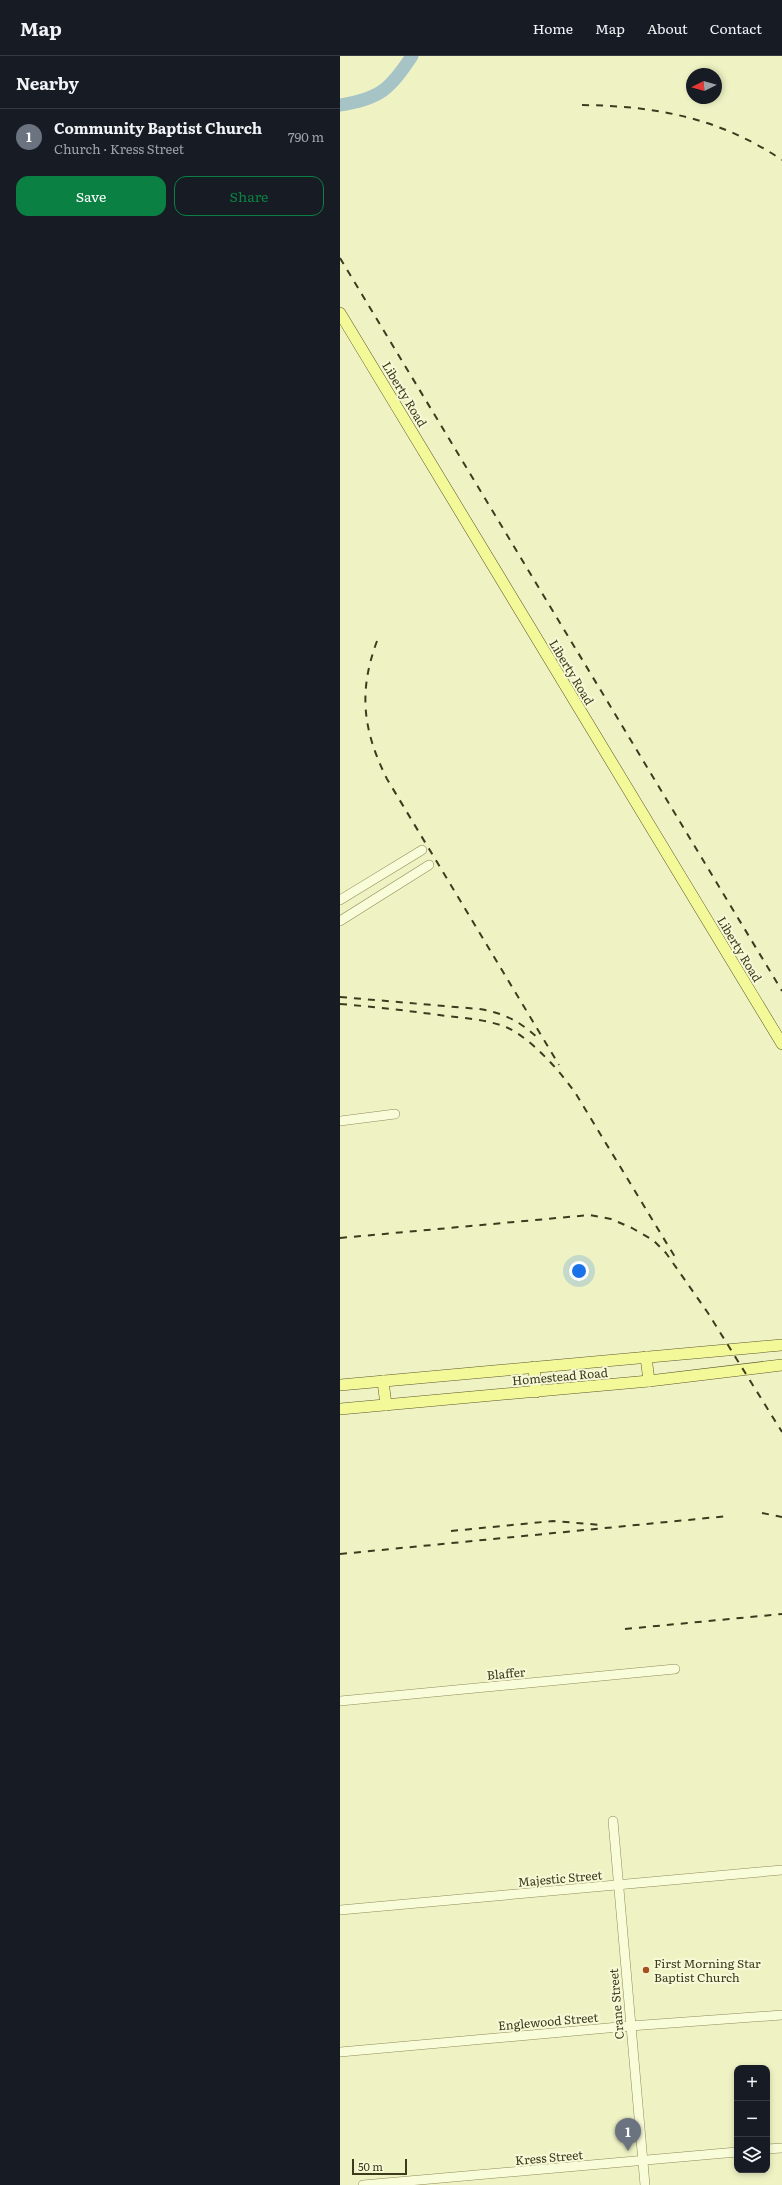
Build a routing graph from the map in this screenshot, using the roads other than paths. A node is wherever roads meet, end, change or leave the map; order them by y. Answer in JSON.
{"nodes":[{"id":1,"x":340,"y":312,"type":"edge"},
{"id":2,"x":422,"y":850,"type":"dead end"},
{"id":3,"x":429,"y":865,"type":"dead end"},
{"id":4,"x":395,"y":867,"type":"junction"},
{"id":5,"x":404,"y":881,"type":"junction"},
{"id":6,"x":340,"y":900,"type":"edge"},
{"id":7,"x":340,"y":921,"type":"edge"},
{"id":8,"x":782,"y":1044,"type":"edge"},
{"id":9,"x":395,"y":1114,"type":"dead end"},
{"id":10,"x":340,"y":1121,"type":"edge"},
{"id":11,"x":782,"y":1345,"type":"edge"},
{"id":12,"x":646,"y":1357,"type":"junction"},
{"id":13,"x":782,"y":1365,"type":"edge"},
{"id":14,"x":534,"y":1367,"type":"junction"},
{"id":15,"x":383,"y":1381,"type":"junction"},
{"id":16,"x":649,"y":1382,"type":"junction"},
{"id":17,"x":340,"y":1385,"type":"edge"},
{"id":18,"x":536,"y":1392,"type":"junction"},
{"id":19,"x":386,"y":1405,"type":"junction"},
{"id":20,"x":340,"y":1409,"type":"edge"},
{"id":21,"x":675,"y":1669,"type":"dead end"},
{"id":22,"x":340,"y":1701,"type":"edge"},
{"id":23,"x":613,"y":1822,"type":"dead end"},
{"id":24,"x":782,"y":1870,"type":"edge"},
{"id":25,"x":619,"y":1885,"type":"junction"},
{"id":26,"x":340,"y":1910,"type":"edge"},
{"id":27,"x":782,"y":2015,"type":"edge"},
{"id":28,"x":630,"y":2026,"type":"junction"},
{"id":29,"x":340,"y":2052,"type":"edge"},
{"id":30,"x":782,"y":2148,"type":"edge"},
{"id":31,"x":770,"y":2149,"type":"edge"},
{"id":32,"x":734,"y":2152,"type":"edge"},
{"id":33,"x":643,"y":2160,"type":"junction"},
{"id":34,"x":363,"y":2185,"type":"edge"},
{"id":35,"x":645,"y":2185,"type":"edge"}],
"edges":[{"from":1,"to":8,"type":"main road","name":"Liberty Road"},
{"from":2,"to":4,"type":"street"},
{"from":3,"to":5,"type":"street"},
{"from":4,"to":5,"type":"street"},
{"from":4,"to":6,"type":"street"},
{"from":5,"to":7,"type":"street"},
{"from":9,"to":10,"type":"street"},
{"from":11,"to":12,"type":"main road","name":"Homestead Road"},
{"from":12,"to":14,"type":"main road","name":"Homestead Road"},
{"from":12,"to":16,"type":"main road"},
{"from":13,"to":16,"type":"main road","name":"Homestead Road"},
{"from":14,"to":15,"type":"main road","name":"Homestead Road"},
{"from":14,"to":18,"type":"main road"},
{"from":15,"to":17,"type":"main road","name":"Homestead Road"},
{"from":15,"to":19,"type":"main road"},
{"from":16,"to":18,"type":"main road","name":"Homestead Road"},
{"from":18,"to":19,"type":"main road","name":"Homestead Road"},
{"from":19,"to":20,"type":"main road","name":"Homestead Road"},
{"from":21,"to":22,"type":"street","name":"Blaffer"},
{"from":23,"to":25,"type":"street","name":"Crane Street"},
{"from":24,"to":25,"type":"street","name":"Majestic Street"},
{"from":25,"to":26,"type":"street","name":"Majestic Street"},
{"from":25,"to":28,"type":"street","name":"Crane Street"},
{"from":27,"to":28,"type":"street","name":"Englewood Street"},
{"from":28,"to":29,"type":"street","name":"Englewood Street"},
{"from":28,"to":33,"type":"street","name":"Crane Street"},
{"from":30,"to":31,"type":"street"},
{"from":32,"to":33,"type":"street","name":"Kress Street"},
{"from":33,"to":34,"type":"street","name":"Kress Street"},
{"from":33,"to":35,"type":"street","name":"Crane Street"}]}
